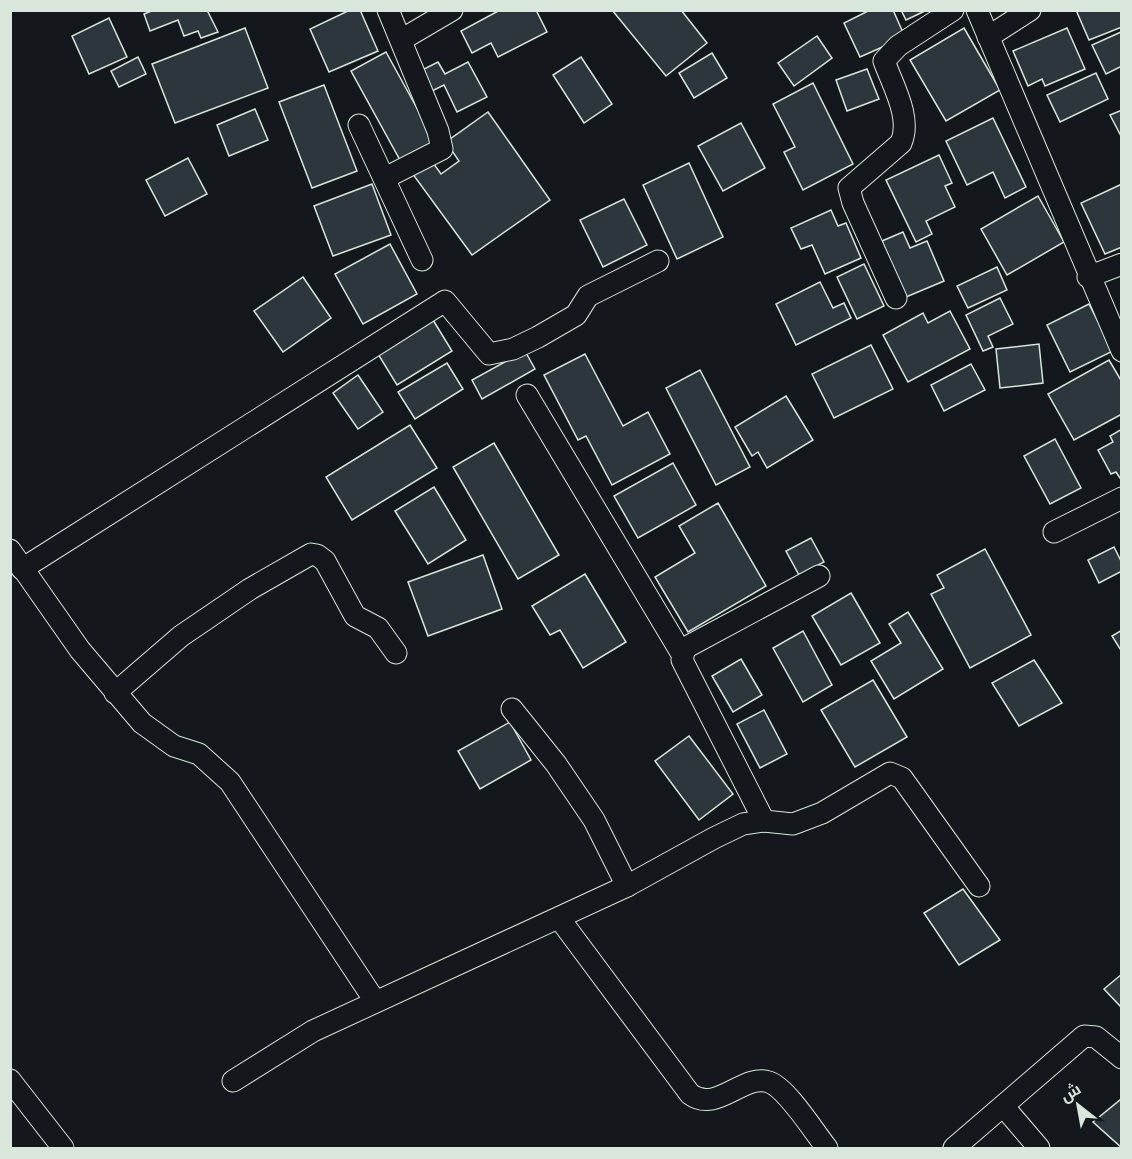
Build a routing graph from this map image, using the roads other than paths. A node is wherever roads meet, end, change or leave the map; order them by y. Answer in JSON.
{"nodes":[{"id":1,"x":388,"y":10,"type":"edge"},
{"id":2,"x":452,"y":10,"type":"edge"},
{"id":3,"x":953,"y":10,"type":"edge"},
{"id":4,"x":977,"y":10,"type":"edge"},
{"id":5,"x":1030,"y":10,"type":"edge"},
{"id":6,"x":988,"y":37,"type":"junction"},
{"id":7,"x":400,"y":40,"type":"junction"},
{"id":8,"x":359,"y":125,"type":"dead end"},
{"id":9,"x":385,"y":178,"type":"junction"},
{"id":10,"x":422,"y":260,"type":"dead end"},
{"id":11,"x":658,"y":261,"type":"dead end"},
{"id":12,"x":1122,"y":264,"type":"edge"},
{"id":13,"x":1088,"y":277,"type":"junction"},
{"id":14,"x":896,"y":298,"type":"dead end"},
{"id":15,"x":1122,"y":351,"type":"edge"},
{"id":16,"x":527,"y":395,"type":"dead end"},
{"id":17,"x":1122,"y":498,"type":"edge"},
{"id":18,"x":1054,"y":531,"type":"dead end"},
{"id":19,"x":10,"y":550,"type":"edge"},
{"id":20,"x":22,"y":569,"type":"junction"},
{"id":21,"x":819,"y":576,"type":"dead end"},
{"id":22,"x":396,"y":653,"type":"dead end"},
{"id":23,"x":682,"y":654,"type":"junction"},
{"id":24,"x":115,"y":693,"type":"junction"},
{"id":25,"x":512,"y":709,"type":"dead end"},
{"id":26,"x":764,"y":821,"type":"junction"},
{"id":27,"x":627,"y":886,"type":"junction"},
{"id":28,"x":979,"y":886,"type":"dead end"},
{"id":29,"x":559,"y":918,"type":"junction"},
{"id":30,"x":375,"y":1001,"type":"junction"},
{"id":31,"x":1122,"y":1058,"type":"edge"},
{"id":32,"x":10,"y":1080,"type":"edge"},
{"id":33,"x":232,"y":1080,"type":"dead end"},
{"id":34,"x":1004,"y":1107,"type":"junction"},
{"id":35,"x":63,"y":1149,"type":"edge"},
{"id":36,"x":827,"y":1149,"type":"edge"},
{"id":37,"x":954,"y":1149,"type":"edge"},
{"id":38,"x":1039,"y":1149,"type":"edge"}],
"edges":[{"from":1,"to":7,"type":"street"},
{"from":2,"to":7,"type":"street"},
{"from":3,"to":14,"type":"street"},
{"from":4,"to":6,"type":"street"},
{"from":5,"to":6,"type":"street"},
{"from":6,"to":13,"type":"street"},
{"from":7,"to":9,"type":"street"},
{"from":8,"to":9,"type":"street"},
{"from":9,"to":10,"type":"street"},
{"from":11,"to":20,"type":"street"},
{"from":12,"to":13,"type":"street"},
{"from":13,"to":15,"type":"street"},
{"from":16,"to":23,"type":"street"},
{"from":17,"to":18,"type":"street"},
{"from":19,"to":20,"type":"street"},
{"from":20,"to":24,"type":"street"},
{"from":21,"to":23,"type":"street"},
{"from":22,"to":24,"type":"street"},
{"from":23,"to":26,"type":"street"},
{"from":24,"to":30,"type":"street"},
{"from":25,"to":27,"type":"street"},
{"from":26,"to":27,"type":"street"},
{"from":26,"to":28,"type":"street"},
{"from":27,"to":29,"type":"street"},
{"from":29,"to":30,"type":"street"},
{"from":29,"to":36,"type":"street"},
{"from":30,"to":33,"type":"street"},
{"from":31,"to":34,"type":"street"},
{"from":32,"to":35,"type":"street"},
{"from":34,"to":37,"type":"street"},
{"from":34,"to":38,"type":"street"}]}
